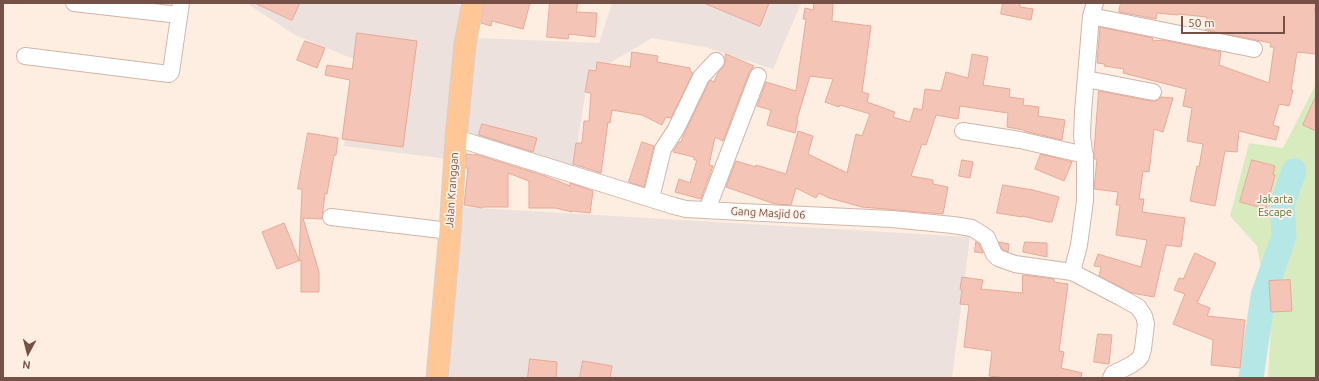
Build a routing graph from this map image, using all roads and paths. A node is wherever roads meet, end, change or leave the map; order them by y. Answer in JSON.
{"nodes":[{"id":1,"x":74,"y":3,"type":"edge"},
{"id":2,"x":473,"y":3,"type":"edge"},
{"id":3,"x":180,"y":9,"type":"edge"},
{"id":4,"x":1093,"y":9,"type":"edge"},
{"id":5,"x":1254,"y":49,"type":"dead end"},
{"id":6,"x":26,"y":56,"type":"dead end"},
{"id":7,"x":716,"y":61,"type":"dead end"},
{"id":8,"x":758,"y":76,"type":"dead end"},
{"id":9,"x":1086,"y":79,"type":"junction"},
{"id":10,"x":1153,"y":92,"type":"dead end"},
{"id":11,"x":963,"y":131,"type":"dead end"},
{"id":12,"x":456,"y":138,"type":"junction"},
{"id":13,"x":1084,"y":155,"type":"junction"},
{"id":14,"x":651,"y":198,"type":"junction"},
{"id":15,"x":707,"y":210,"type":"junction"},
{"id":16,"x":331,"y":217,"type":"dead end"},
{"id":17,"x":450,"y":231,"type":"junction"},
{"id":18,"x":1072,"y":272,"type":"junction"},
{"id":19,"x":437,"y":378,"type":"edge"},
{"id":20,"x":1111,"y":378,"type":"edge"}],
"edges":[{"from":1,"to":3,"type":"street"},
{"from":2,"to":12,"type":"main road","name":"Jalan Kranggan"},
{"from":3,"to":6,"type":"street"},
{"from":4,"to":5,"type":"street"},
{"from":4,"to":9,"type":"street"},
{"from":7,"to":14,"type":"street"},
{"from":8,"to":15,"type":"street"},
{"from":9,"to":10,"type":"street"},
{"from":9,"to":13,"type":"street"},
{"from":11,"to":13,"type":"street"},
{"from":12,"to":14,"type":"street","name":"Gang Masjid 06"},
{"from":12,"to":17,"type":"main road","name":"Jalan Kranggan"},
{"from":13,"to":18,"type":"street"},
{"from":14,"to":15,"type":"street","name":"Gang Masjid 06"},
{"from":15,"to":18,"type":"street","name":"Gang Masjid 06"},
{"from":16,"to":17,"type":"street"},
{"from":17,"to":19,"type":"main road","name":"Jalan Kranggan"},
{"from":18,"to":20,"type":"street","name":"Gang Masjid 06"}]}
